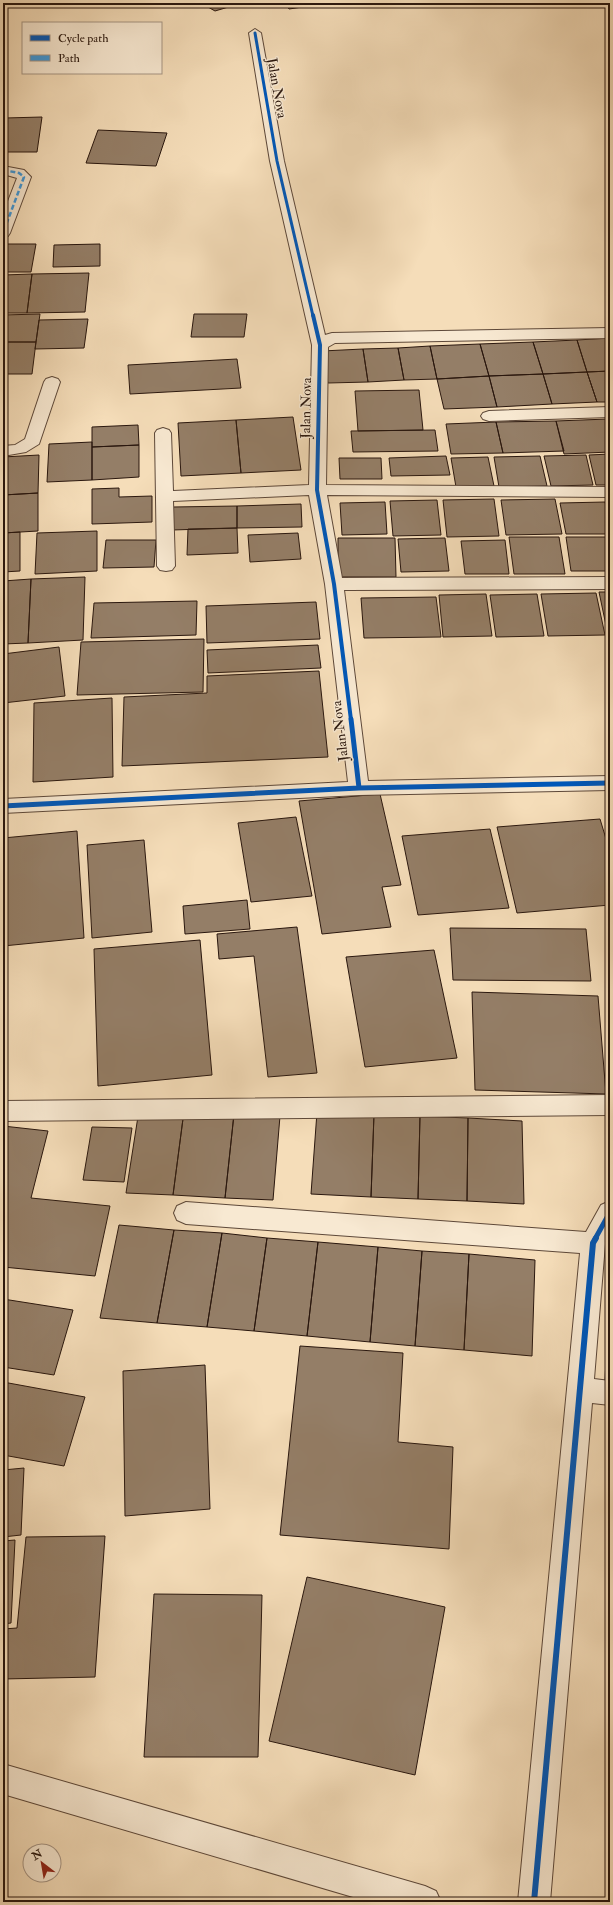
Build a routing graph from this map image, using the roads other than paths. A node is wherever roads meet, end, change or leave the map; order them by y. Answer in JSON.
{"nodes":[{"id":1,"x":255,"y":33,"type":"dead end"},
{"id":2,"x":3,"y":170,"type":"edge"},
{"id":3,"x":3,"y":233,"type":"edge"},
{"id":4,"x":610,"y":333,"type":"edge"},
{"id":5,"x":320,"y":345,"type":"junction"},
{"id":6,"x":52,"y":382,"type":"dead end"},
{"id":7,"x":610,"y":412,"type":"edge"},
{"id":8,"x":489,"y":416,"type":"dead end"},
{"id":9,"x":163,"y":433,"type":"dead end"},
{"id":10,"x":3,"y":451,"type":"edge"},
{"id":11,"x":318,"y":490,"type":"junction"},
{"id":12,"x":610,"y":492,"type":"edge"},
{"id":13,"x":164,"y":496,"type":"junction"},
{"id":14,"x":166,"y":566,"type":"dead end"},
{"id":15,"x":610,"y":583,"type":"edge"},
{"id":16,"x":334,"y":584,"type":"junction"},
{"id":17,"x":610,"y":783,"type":"edge"},
{"id":18,"x":359,"y":788,"type":"junction"},
{"id":19,"x":3,"y":806,"type":"edge"},
{"id":20,"x":610,"y":1105,"type":"edge"},
{"id":21,"x":3,"y":1111,"type":"edge"},
{"id":22,"x":610,"y":1212,"type":"edge"},
{"id":23,"x":186,"y":1213,"type":"dead end"},
{"id":24,"x":593,"y":1243,"type":"junction"},
{"id":25,"x":579,"y":1390,"type":"junction"},
{"id":26,"x":610,"y":1393,"type":"edge"},
{"id":27,"x":3,"y":1779,"type":"edge"},
{"id":28,"x":425,"y":1902,"type":"edge"},
{"id":29,"x":534,"y":1902,"type":"edge"}],
"edges":[{"from":1,"to":5,"type":"street","name":"Jalan Nova"},
{"from":2,"to":3,"type":"street"},
{"from":4,"to":5,"type":"street"},
{"from":5,"to":11,"type":"street","name":"Jalan Nova"},
{"from":6,"to":10,"type":"street"},
{"from":7,"to":8,"type":"street"},
{"from":9,"to":13,"type":"street"},
{"from":11,"to":12,"type":"street"},
{"from":11,"to":13,"type":"street"},
{"from":11,"to":16,"type":"street","name":"Jalan Nova"},
{"from":13,"to":14,"type":"street"},
{"from":15,"to":16,"type":"street"},
{"from":16,"to":18,"type":"street","name":"Jalan Nova"},
{"from":17,"to":18,"type":"street"},
{"from":18,"to":19,"type":"street"},
{"from":20,"to":21,"type":"street"},
{"from":22,"to":24,"type":"street"},
{"from":23,"to":24,"type":"street"},
{"from":24,"to":25,"type":"street"},
{"from":25,"to":26,"type":"street"},
{"from":25,"to":29,"type":"street"},
{"from":27,"to":28,"type":"street"}]}
